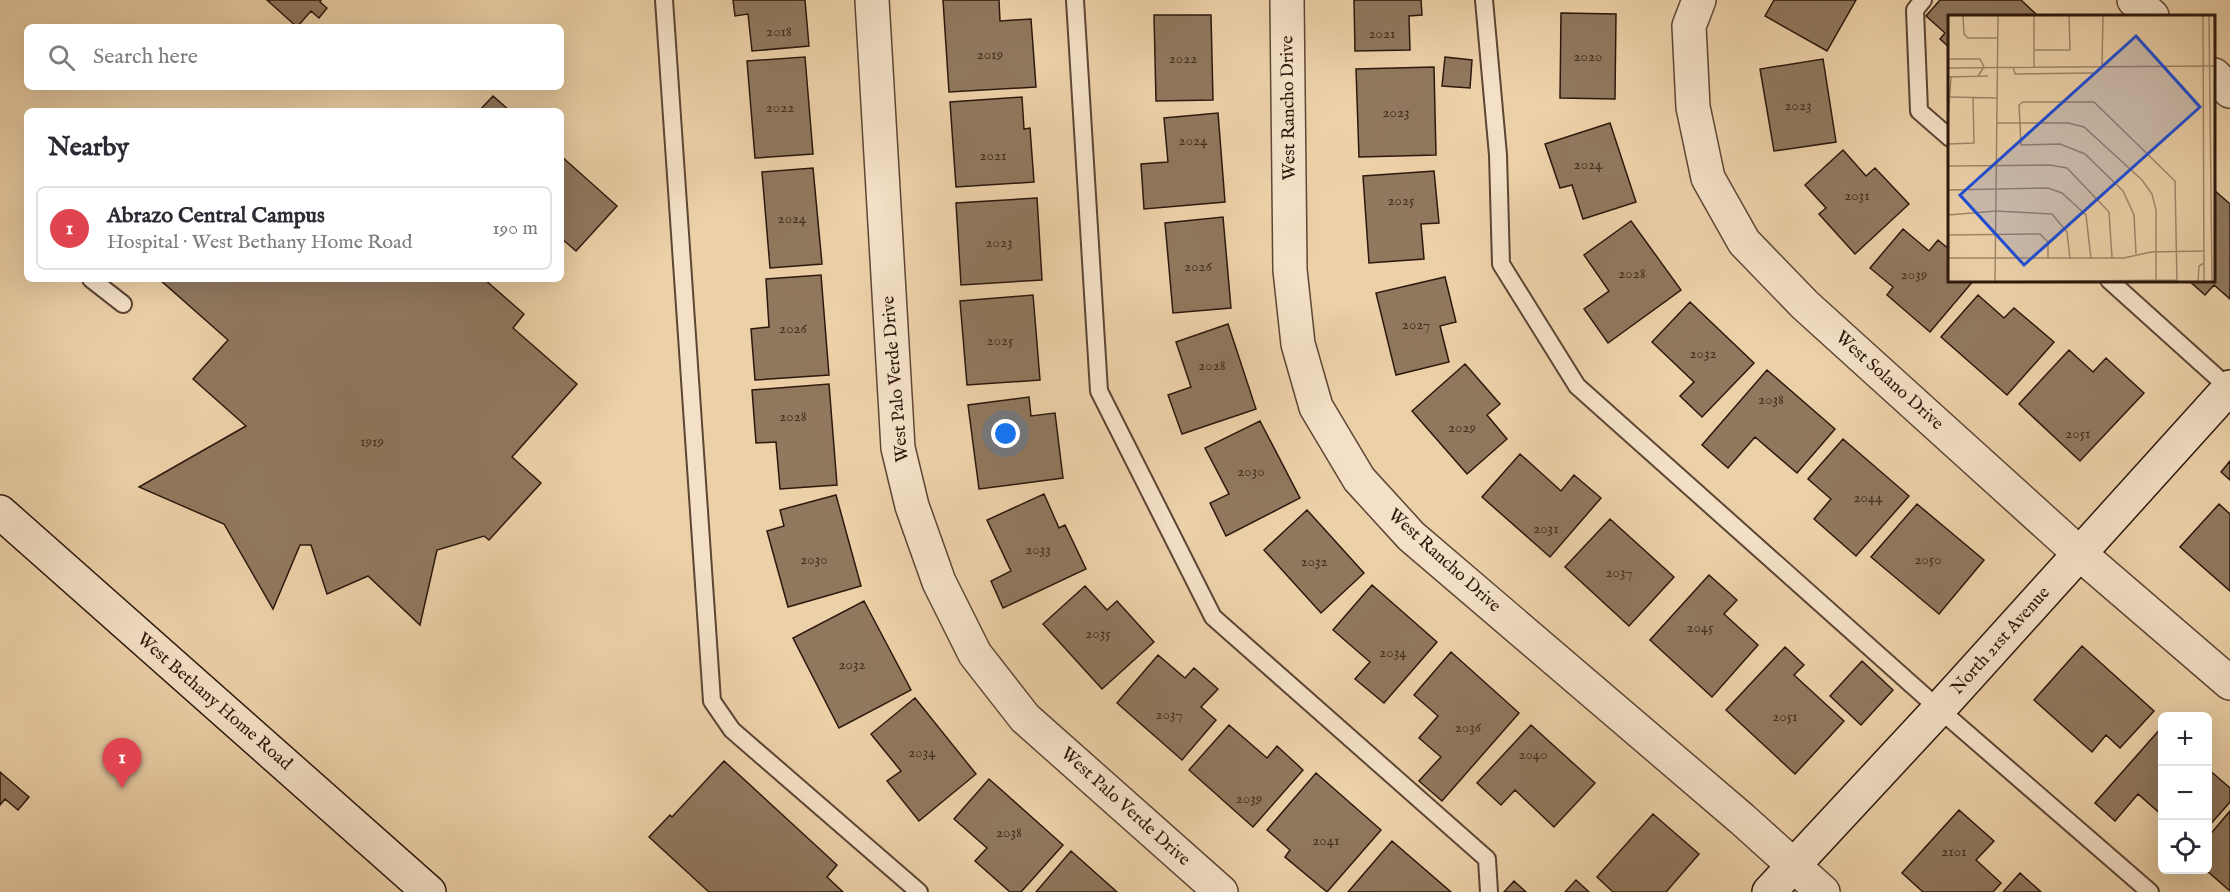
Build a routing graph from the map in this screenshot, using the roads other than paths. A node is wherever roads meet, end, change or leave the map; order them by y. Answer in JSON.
{"nodes":[{"id":1,"x":664,"y":0,"type":"edge"},
{"id":2,"x":872,"y":0,"type":"edge"},
{"id":3,"x":1075,"y":0,"type":"edge"},
{"id":4,"x":1287,"y":0,"type":"edge"},
{"id":5,"x":1484,"y":0,"type":"edge"},
{"id":6,"x":1699,"y":0,"type":"edge"},
{"id":7,"x":1923,"y":0,"type":"edge"},
{"id":8,"x":2134,"y":0,"type":"edge"},
{"id":9,"x":2151,"y":15,"type":"edge"},
{"id":10,"x":2215,"y":76,"type":"edge"},
{"id":11,"x":2230,"y":91,"type":"edge"},
{"id":12,"x":1948,"y":136,"type":"edge"},
{"id":13,"x":95,"y":282,"type":"edge"},
{"id":14,"x":2111,"y":282,"type":"edge"},
{"id":15,"x":123,"y":304,"type":"dead end"},
{"id":16,"x":2230,"y":388,"type":"edge"},
{"id":17,"x":0,"y":512,"type":"edge"},
{"id":18,"x":2080,"y":554,"type":"junction"},
{"id":19,"x":2230,"y":683,"type":"edge"},
{"id":20,"x":1939,"y":709,"type":"junction"},
{"id":21,"x":1794,"y":865,"type":"junction"},
{"id":22,"x":429,"y":892,"type":"edge"},
{"id":23,"x":919,"y":892,"type":"edge"},
{"id":24,"x":1221,"y":892,"type":"edge"},
{"id":25,"x":1489,"y":892,"type":"edge"},
{"id":26,"x":1769,"y":892,"type":"edge"},
{"id":27,"x":1823,"y":892,"type":"edge"},
{"id":28,"x":2150,"y":892,"type":"edge"}],
"edges":[{"from":1,"to":23,"type":"lane"},
{"from":2,"to":24,"type":"street","name":"West Palo Verde Drive"},
{"from":3,"to":25,"type":"lane"},
{"from":4,"to":21,"type":"street","name":"West Rancho Drive"},
{"from":5,"to":20,"type":"lane"},
{"from":6,"to":18,"type":"street","name":"West Solano Drive"},
{"from":7,"to":12,"type":"lane"},
{"from":8,"to":9,"type":"street"},
{"from":10,"to":11,"type":"street"},
{"from":13,"to":15,"type":"lane"},
{"from":14,"to":16,"type":"lane"},
{"from":16,"to":18,"type":"street","name":"North 21st Avenue"},
{"from":17,"to":22,"type":"street","name":"West Bethany Home Road"},
{"from":18,"to":19,"type":"street","name":"West Solano Drive"},
{"from":18,"to":20,"type":"street","name":"North 21st Avenue"},
{"from":20,"to":21,"type":"street","name":"North 21st Avenue"},
{"from":20,"to":28,"type":"lane"},
{"from":21,"to":26,"type":"street","name":"North 21st Avenue"},
{"from":21,"to":27,"type":"street","name":"West Rancho Drive"}]}
